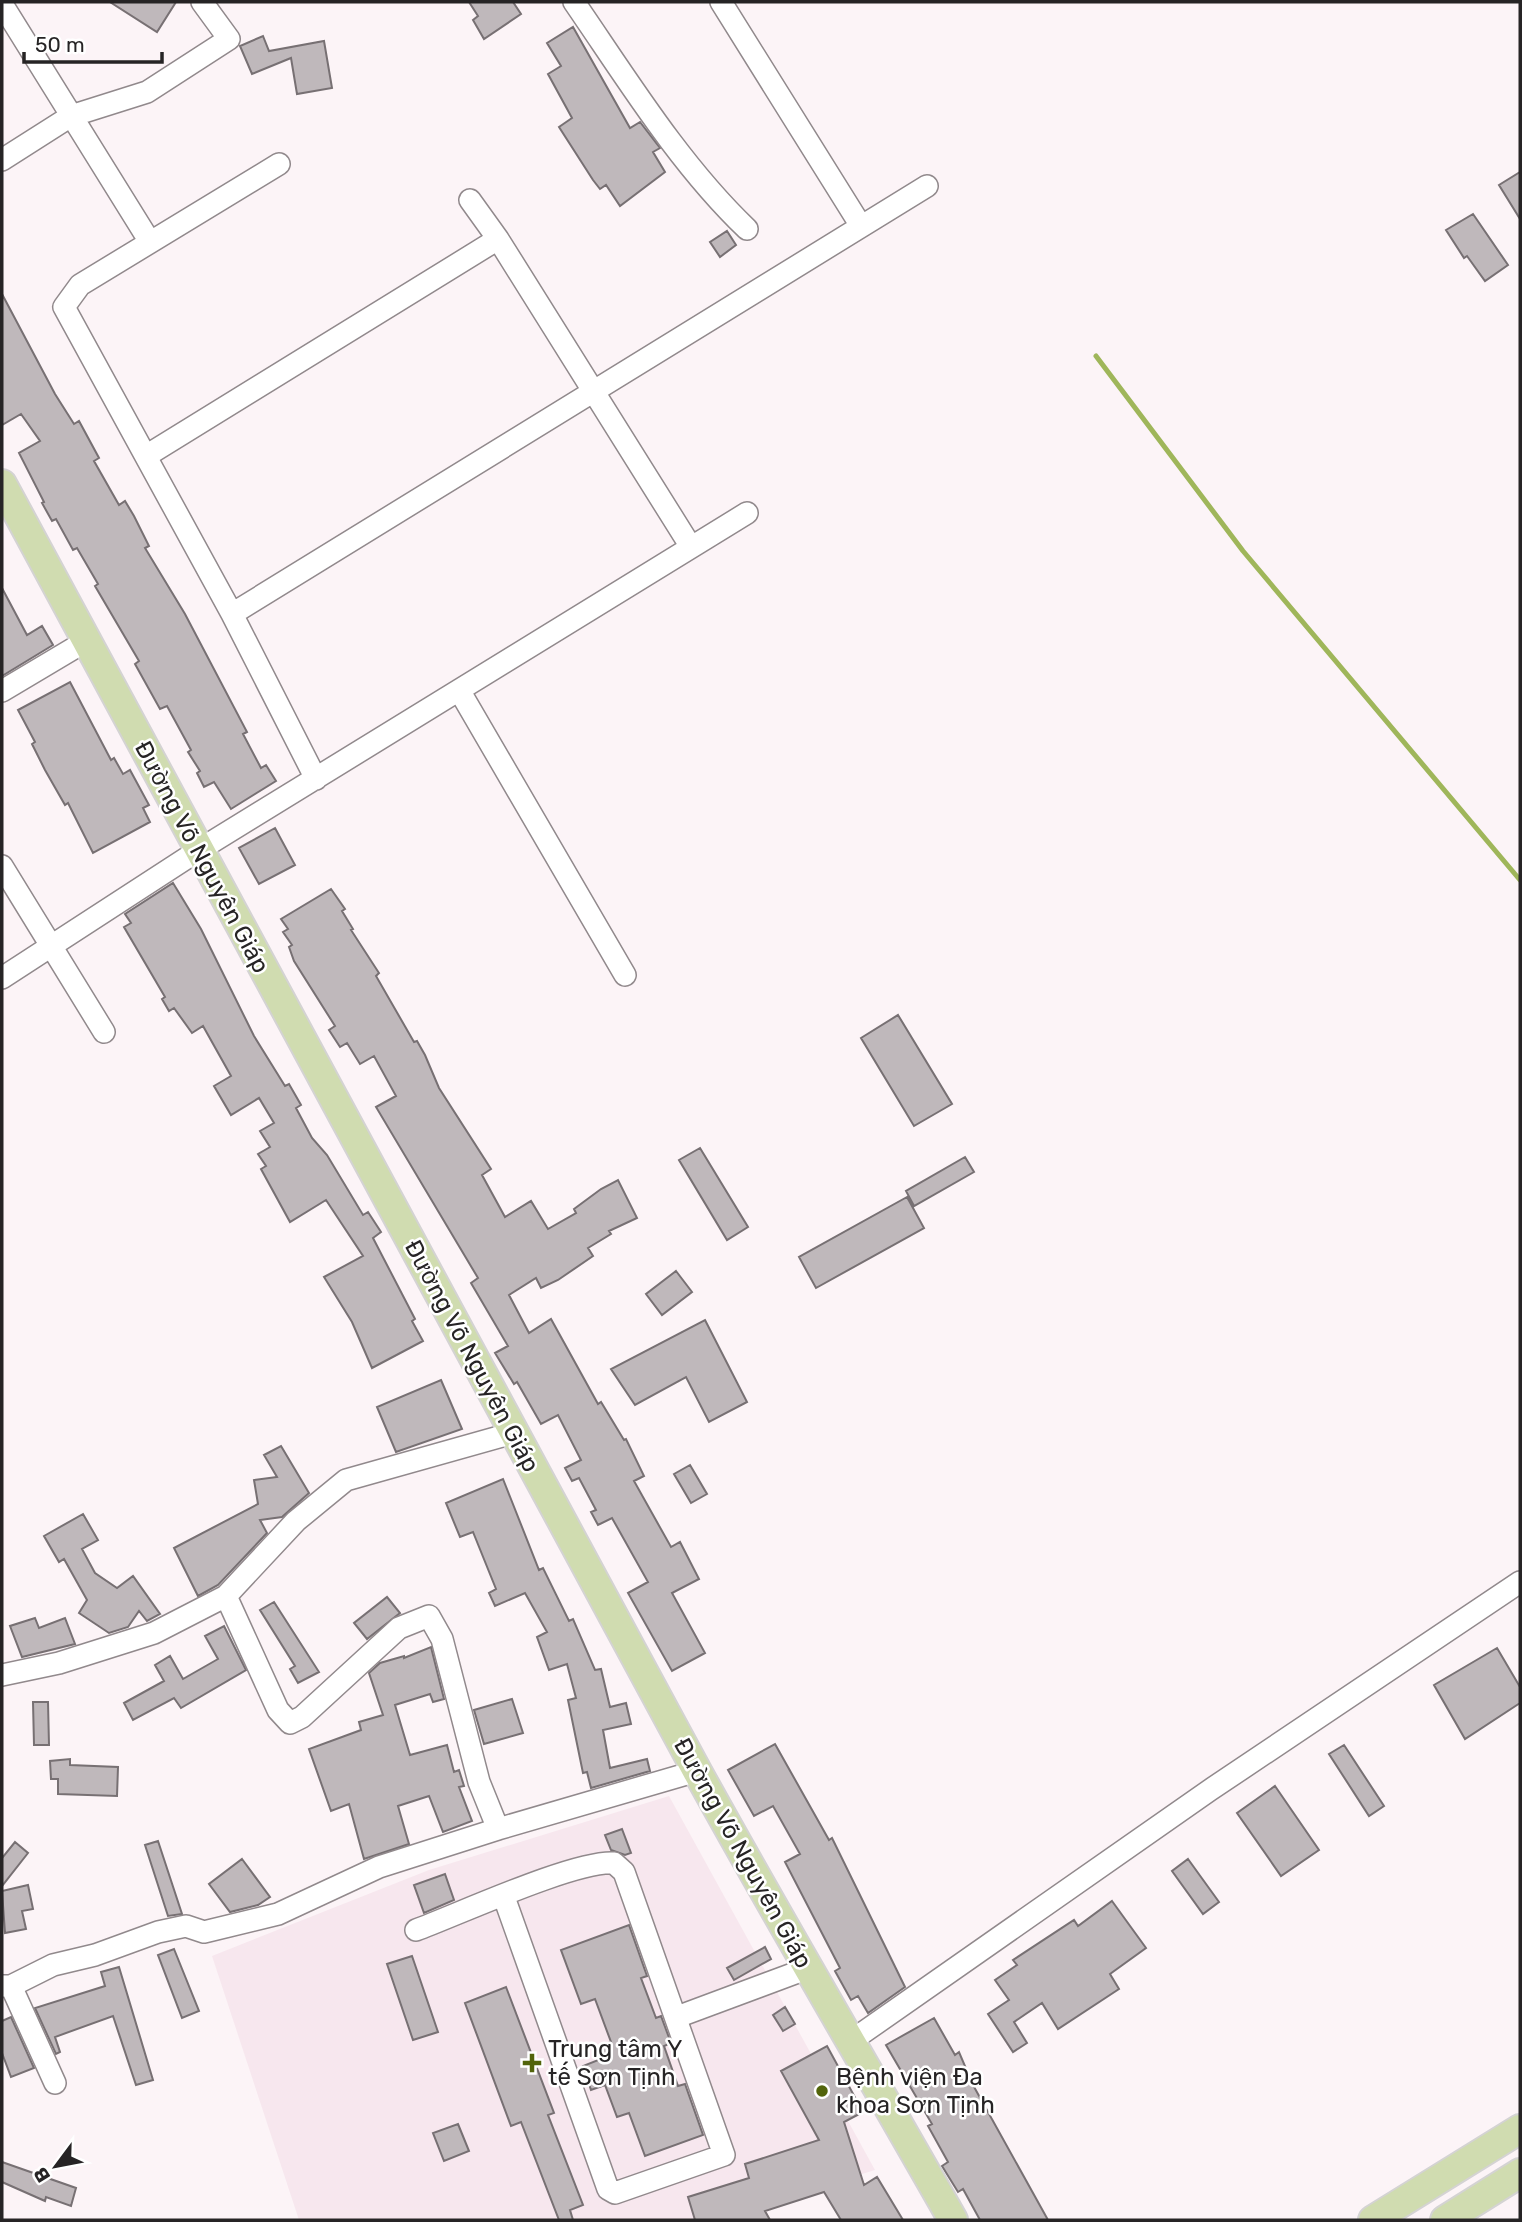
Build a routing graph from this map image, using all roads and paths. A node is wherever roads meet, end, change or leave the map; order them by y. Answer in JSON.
{"nodes":[{"id":1,"x":202,"y":2,"type":"edge"},
{"id":2,"x":573,"y":2,"type":"edge"},
{"id":3,"x":721,"y":2,"type":"edge"},
{"id":4,"x":2,"y":4,"type":"edge"},
{"id":5,"x":71,"y":116,"type":"junction"},
{"id":6,"x":2,"y":160,"type":"edge"},
{"id":7,"x":279,"y":164,"type":"dead end"},
{"id":8,"x":926,"y":186,"type":"dead end"},
{"id":9,"x":470,"y":200,"type":"dead end"},
{"id":10,"x":861,"y":226,"type":"junction"},
{"id":11,"x":747,"y":229,"type":"dead end"},
{"id":12,"x":498,"y":239,"type":"junction"},
{"id":13,"x":150,"y":242,"type":"junction"},
{"id":14,"x":593,"y":392,"type":"junction"},
{"id":15,"x":146,"y":456,"type":"junction"},
{"id":16,"x":2,"y":484,"type":"edge"},
{"id":17,"x":747,"y":513,"type":"dead end"},
{"id":18,"x":691,"y":548,"type":"junction"},
{"id":19,"x":232,"y":614,"type":"junction"},
{"id":20,"x":86,"y":640,"type":"junction"},
{"id":21,"x":459,"y":690,"type":"junction"},
{"id":22,"x":2,"y":691,"type":"edge"},
{"id":23,"x":316,"y":779,"type":"junction"},
{"id":24,"x":199,"y":850,"type":"junction"},
{"id":25,"x":2,"y":866,"type":"edge"},
{"id":26,"x":51,"y":946,"type":"junction"},
{"id":27,"x":625,"y":975,"type":"dead end"},
{"id":28,"x":2,"y":978,"type":"edge"},
{"id":29,"x":104,"y":1032,"type":"dead end"},
{"id":30,"x":513,"y":1433,"type":"junction"},
{"id":31,"x":1520,"y":1582,"type":"edge"},
{"id":32,"x":226,"y":1597,"type":"junction"},
{"id":33,"x":2,"y":1675,"type":"edge"},
{"id":34,"x":697,"y":1771,"type":"junction"},
{"id":35,"x":498,"y":1829,"type":"junction"},
{"id":36,"x":504,"y":1896,"type":"junction"},
{"id":37,"x":416,"y":1930,"type":"dead end"},
{"id":38,"x":806,"y":1969,"type":"junction"},
{"id":39,"x":6,"y":1986,"type":"edge"},
{"id":40,"x":677,"y":2017,"type":"junction"},
{"id":41,"x":851,"y":2041,"type":"junction"},
{"id":42,"x":55,"y":2083,"type":"dead end"},
{"id":43,"x":1520,"y":2129,"type":"edge"},
{"id":44,"x":1520,"y":2173,"type":"edge"},
{"id":45,"x":1382,"y":2218,"type":"edge"},
{"id":46,"x":953,"y":2220,"type":"edge"},
{"id":47,"x":1445,"y":2220,"type":"edge"}],
"edges":[{"from":1,"to":5,"type":"street"},
{"from":2,"to":11,"type":"street"},
{"from":3,"to":10,"type":"street"},
{"from":4,"to":5,"type":"street"},
{"from":5,"to":6,"type":"street"},
{"from":5,"to":13,"type":"street"},
{"from":7,"to":13,"type":"street"},
{"from":8,"to":10,"type":"street"},
{"from":9,"to":12,"type":"street"},
{"from":10,"to":14,"type":"street"},
{"from":12,"to":14,"type":"street"},
{"from":12,"to":15,"type":"street"},
{"from":13,"to":15,"type":"street"},
{"from":14,"to":18,"type":"street"},
{"from":14,"to":19,"type":"street"},
{"from":15,"to":19,"type":"street"},
{"from":16,"to":20,"type":"main road","name":"Đường Võ Nguyên Giáp"},
{"from":17,"to":18,"type":"street"},
{"from":18,"to":21,"type":"street"},
{"from":19,"to":23,"type":"street"},
{"from":20,"to":22,"type":"street"},
{"from":20,"to":24,"type":"main road","name":"Đường Võ Nguyên Giáp"},
{"from":21,"to":23,"type":"street"},
{"from":21,"to":27,"type":"street"},
{"from":23,"to":24,"type":"street"},
{"from":24,"to":26,"type":"street"},
{"from":24,"to":30,"type":"main road","name":"Đường Võ Nguyên Giáp"},
{"from":25,"to":26,"type":"street"},
{"from":26,"to":28,"type":"street"},
{"from":26,"to":29,"type":"street"},
{"from":30,"to":32,"type":"street"},
{"from":30,"to":34,"type":"main road","name":"Đường Võ Nguyên Giáp"},
{"from":31,"to":41,"type":"street"},
{"from":32,"to":33,"type":"street"},
{"from":32,"to":35,"type":"street"},
{"from":34,"to":35,"type":"street"},
{"from":34,"to":38,"type":"main road","name":"Đường Võ Nguyên Giáp"},
{"from":35,"to":39,"type":"street"},
{"from":36,"to":37,"type":"street"},
{"from":36,"to":40,"type":"street"},
{"from":36,"to":40,"type":"street"},
{"from":38,"to":40,"type":"street"},
{"from":38,"to":41,"type":"main road","name":"Đường Võ Nguyên Giáp"},
{"from":39,"to":42,"type":"street"},
{"from":41,"to":46,"type":"main road","name":"Đường Võ Nguyên Giáp"},
{"from":43,"to":45,"type":"main road"},
{"from":44,"to":47,"type":"main road"}]}
